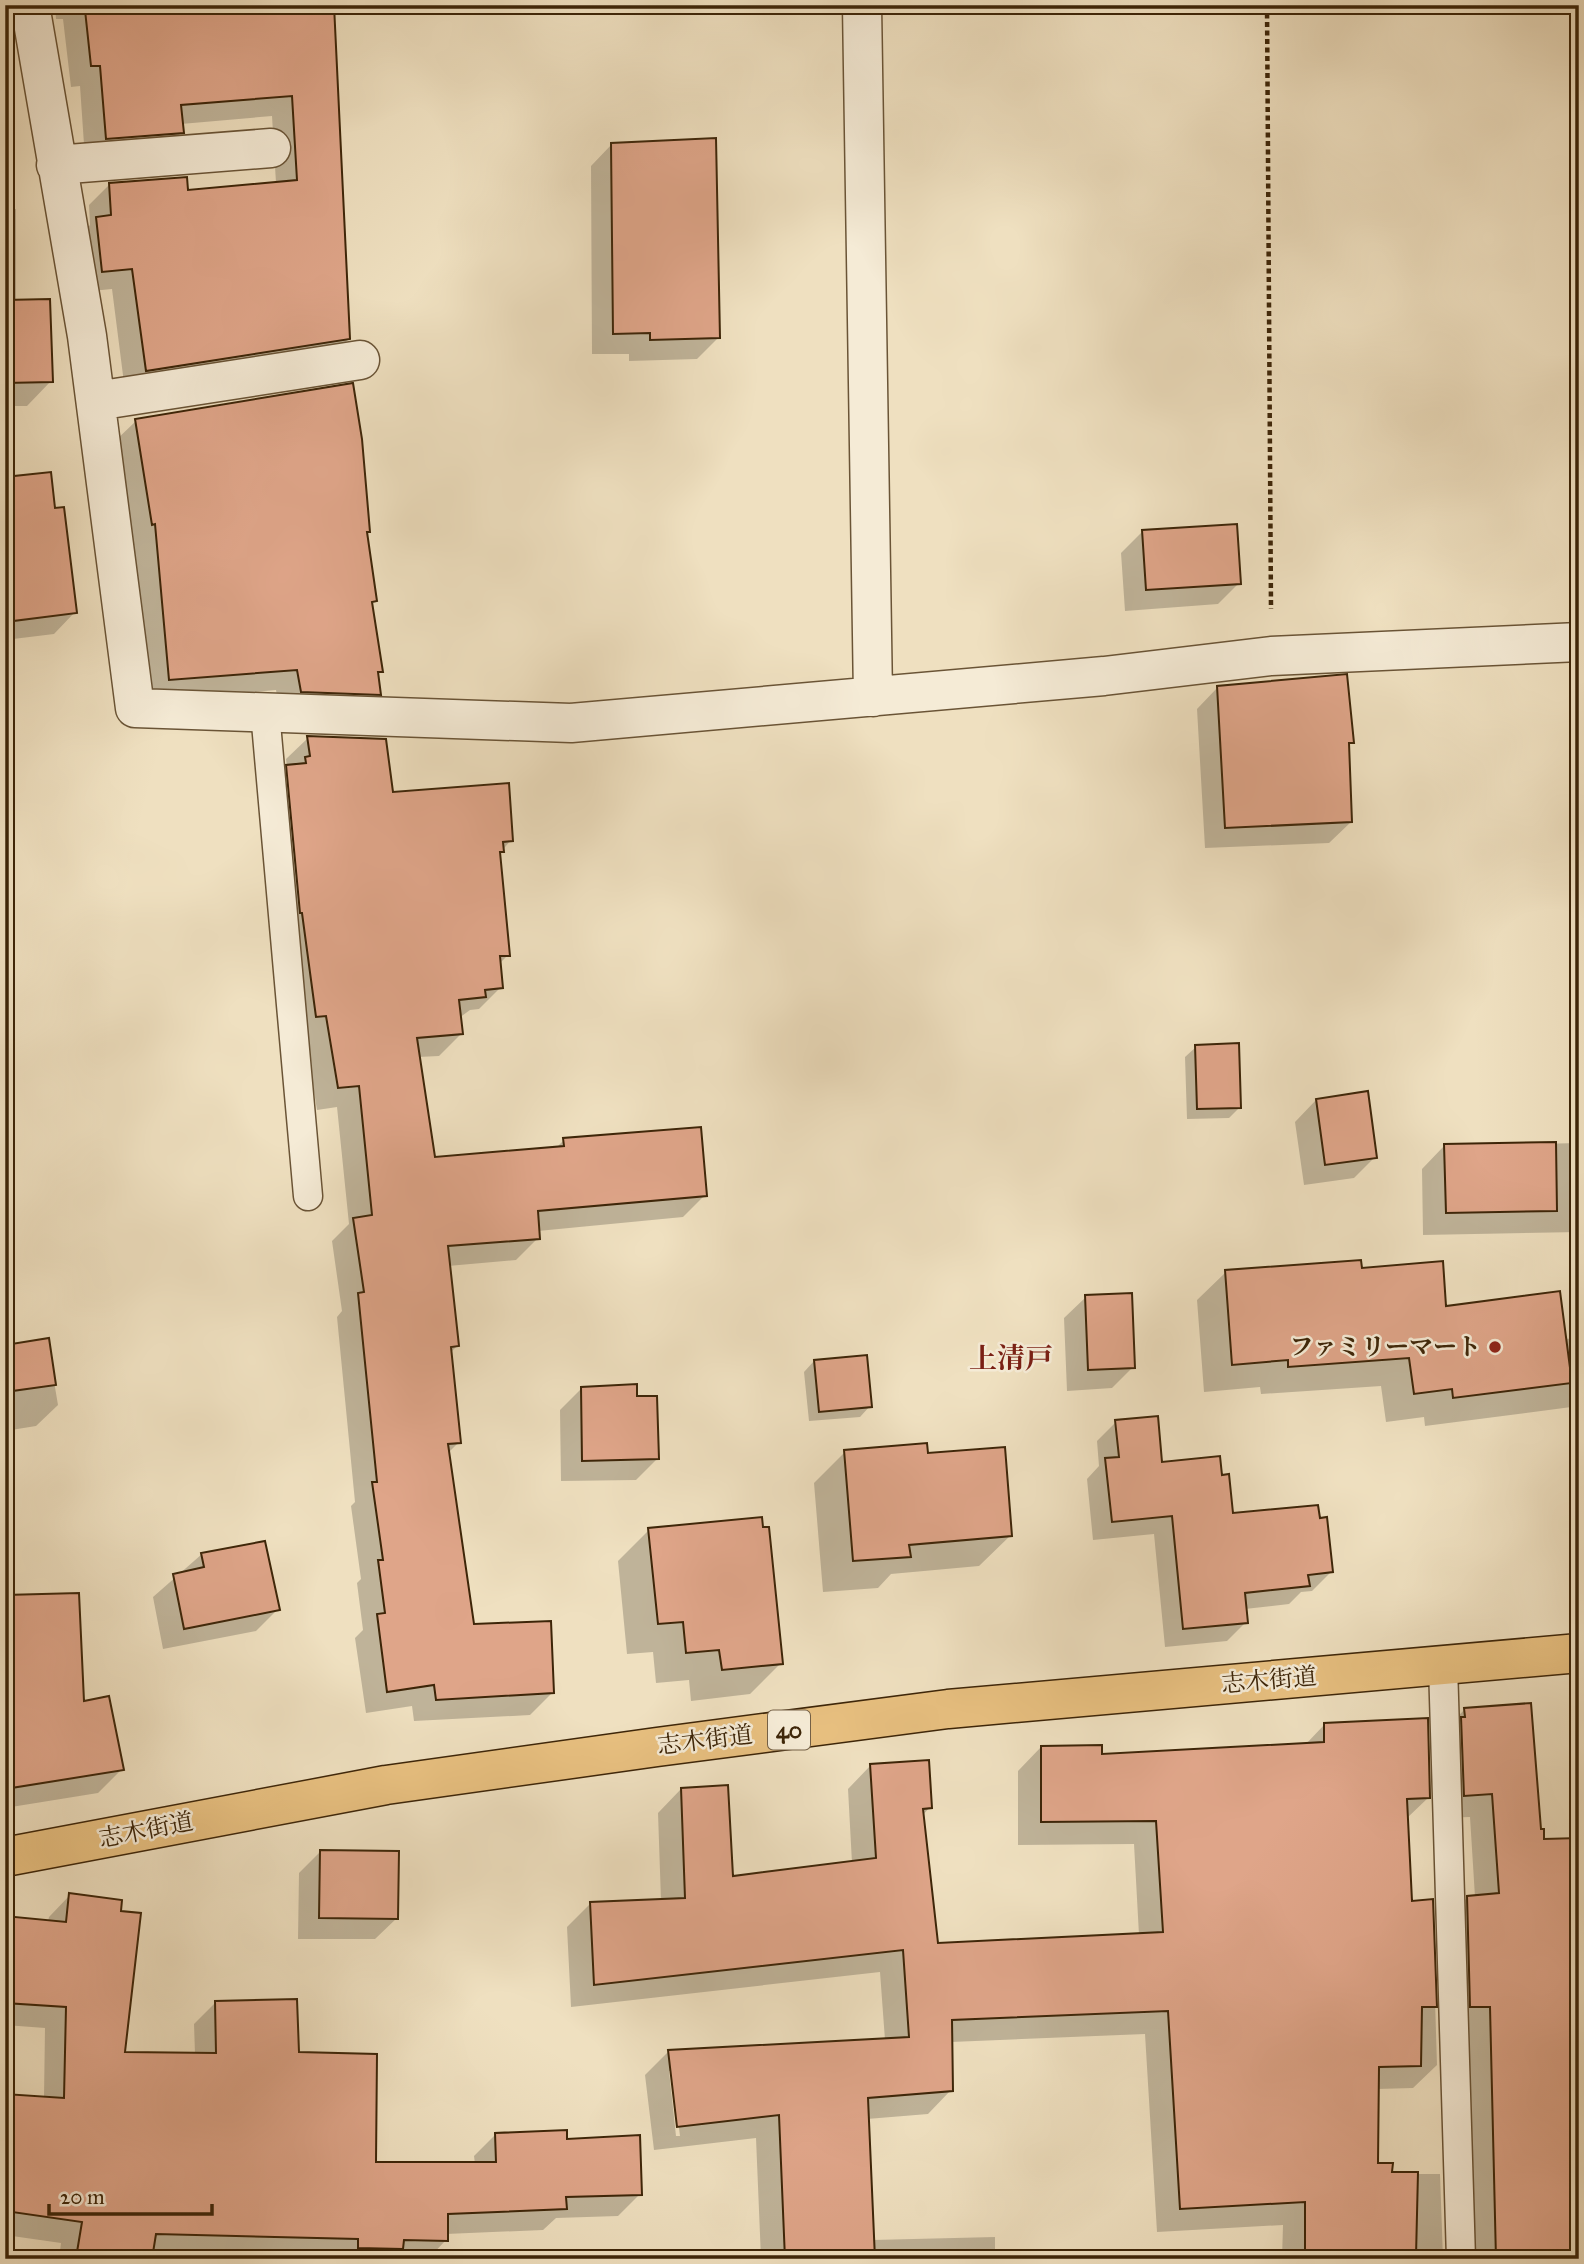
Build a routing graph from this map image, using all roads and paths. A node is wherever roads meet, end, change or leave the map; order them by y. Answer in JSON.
{"nodes":[{"id":1,"x":30,"y":5,"type":"edge"},
{"id":2,"x":862,"y":5,"type":"edge"},
{"id":3,"x":1267,"y":5,"type":"edge"},
{"id":4,"x":271,"y":148,"type":"dead end"},
{"id":5,"x":56,"y":165,"type":"junction"},
{"id":6,"x":360,"y":360,"type":"dead end"},
{"id":7,"x":96,"y":401,"type":"junction"},
{"id":8,"x":1579,"y":642,"type":"edge"},
{"id":9,"x":1271,"y":656,"type":"junction"},
{"id":10,"x":873,"y":697,"type":"junction"},
{"id":11,"x":265,"y":712,"type":"junction"},
{"id":12,"x":308,"y":1196,"type":"dead end"},
{"id":13,"x":1579,"y":1653,"type":"edge"},
{"id":14,"x":1443,"y":1665,"type":"junction"},
{"id":15,"x":5,"y":1857,"type":"edge"},
{"id":16,"x":1461,"y":2259,"type":"edge"}],
"edges":[{"from":1,"to":5,"type":"street"},
{"from":2,"to":10,"type":"street"},
{"from":3,"to":9,"type":"path"},
{"from":4,"to":5,"type":"street"},
{"from":5,"to":7,"type":"street"},
{"from":6,"to":7,"type":"street"},
{"from":7,"to":11,"type":"street"},
{"from":8,"to":9,"type":"street"},
{"from":9,"to":10,"type":"street"},
{"from":10,"to":11,"type":"street"},
{"from":11,"to":12,"type":"lane"},
{"from":13,"to":14,"type":"main road","name":"志木街道","number":"40"},
{"from":14,"to":15,"type":"main road","name":"志木街道","number":"40"},
{"from":14,"to":16,"type":"lane"}]}
